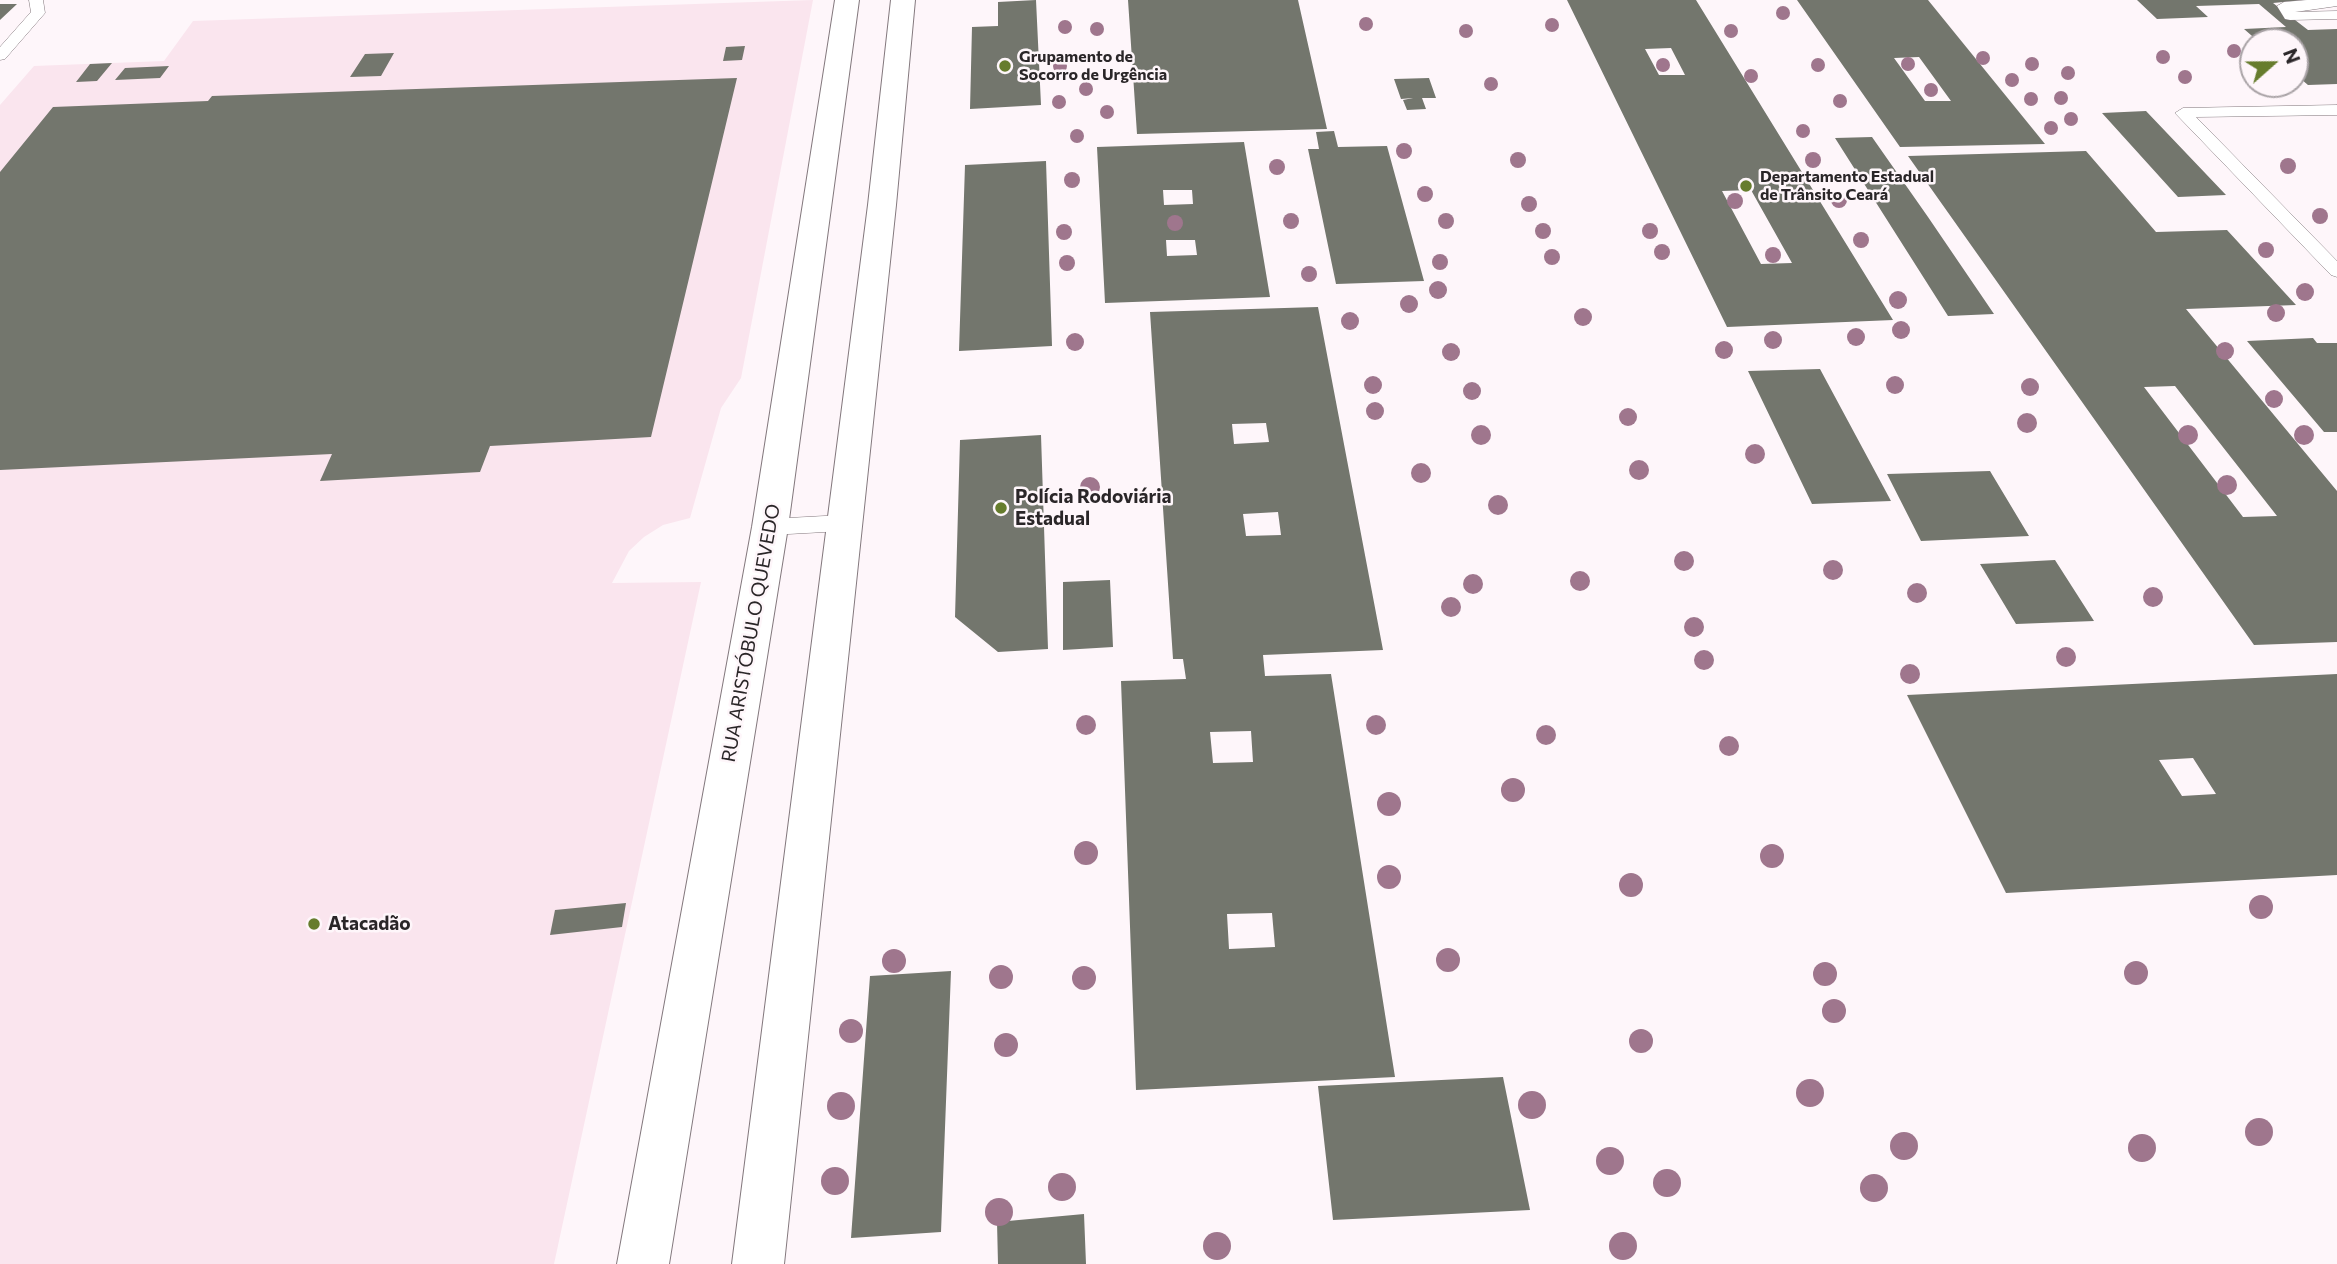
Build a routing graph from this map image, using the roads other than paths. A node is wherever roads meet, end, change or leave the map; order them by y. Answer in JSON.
{"nodes":[{"id":1,"x":36,"y":0,"type":"edge"},
{"id":2,"x":902,"y":2,"type":"edge"},
{"id":3,"x":846,"y":3,"type":"edge"},
{"id":4,"x":2336,"y":5,"type":"edge"},
{"id":5,"x":2337,"y":30,"type":"edge"},
{"id":6,"x":0,"y":56,"type":"edge"},
{"id":7,"x":2337,"y":110,"type":"edge"},
{"id":8,"x":2337,"y":271,"type":"edge"},
{"id":9,"x":844,"y":523,"type":"junction"},
{"id":10,"x":770,"y":527,"type":"junction"},
{"id":11,"x":643,"y":1264,"type":"edge"},
{"id":12,"x":758,"y":1264,"type":"edge"}],
"edges":[{"from":1,"to":6,"type":"lane"},
{"from":2,"to":3,"type":"street"},
{"from":2,"to":9,"type":"street"},
{"from":3,"to":10,"type":"street","name":"RUA ARISTÓBULO QUEVEDO"},
{"from":4,"to":5,"type":"lane"},
{"from":7,"to":8,"type":"lane"},
{"from":9,"to":10,"type":"lane"},
{"from":9,"to":12,"type":"street"},
{"from":10,"to":11,"type":"street","name":"RUA ARISTÓBULO QUEVEDO"}]}
